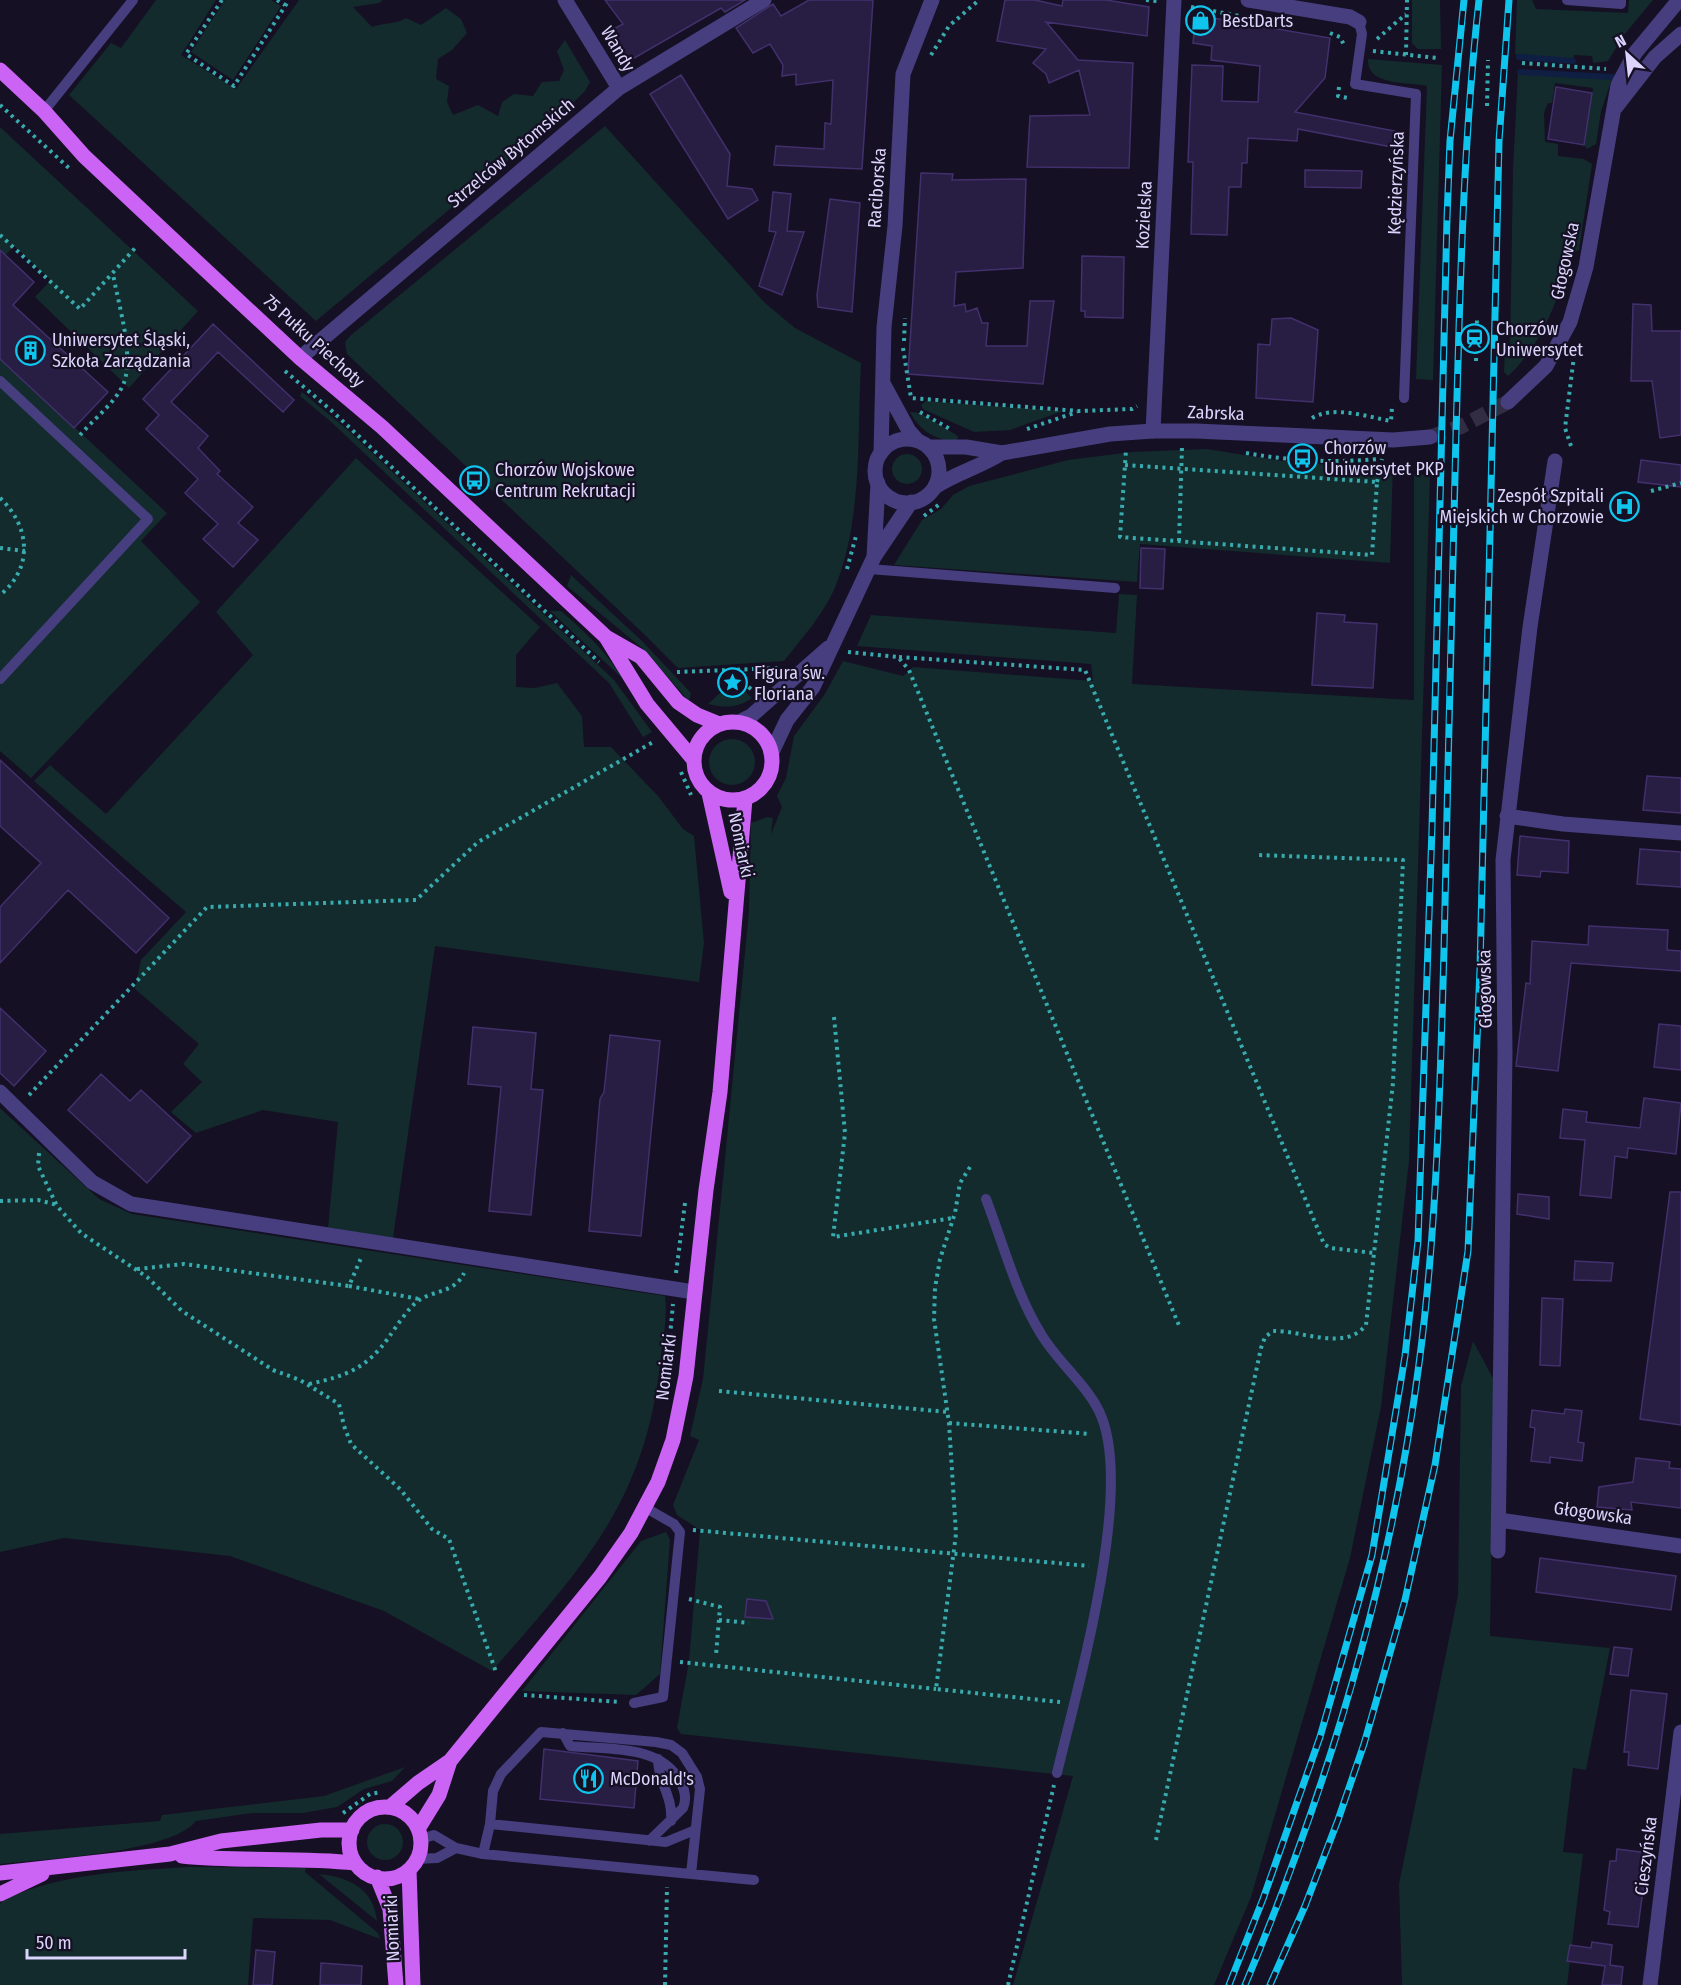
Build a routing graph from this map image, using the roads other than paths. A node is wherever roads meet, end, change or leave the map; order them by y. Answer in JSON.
{"nodes":[{"id":1,"x":133,"y":0,"type":"edge"},
{"id":2,"x":565,"y":0,"type":"edge"},
{"id":3,"x":764,"y":0,"type":"edge"},
{"id":4,"x":932,"y":0,"type":"edge"},
{"id":5,"x":1174,"y":0,"type":"edge"},
{"id":6,"x":1248,"y":0,"type":"edge"},
{"id":7,"x":1567,"y":0,"type":"edge"},
{"id":8,"x":1621,"y":0,"type":"edge"},
{"id":9,"x":1679,"y":0,"type":"edge"},
{"id":10,"x":1589,"y":1,"type":"edge"},
{"id":11,"x":1605,"y":2,"type":"edge"},
{"id":12,"x":1359,"y":22,"type":"joint"},
{"id":13,"x":1681,"y":34,"type":"edge"},
{"id":14,"x":0,"y":70,"type":"edge"},
{"id":15,"x":619,"y":88,"type":"junction"},
{"id":16,"x":1616,"y":107,"type":"junction"},
{"id":17,"x":44,"y":111,"type":"junction"},
{"id":18,"x":300,"y":358,"type":"junction"},
{"id":19,"x":0,"y":381,"type":"edge"},
{"id":20,"x":884,"y":384,"type":"junction"},
{"id":21,"x":1404,"y":398,"type":"dead end"},
{"id":22,"x":1508,"y":402,"type":"tunnel mouth"},
{"id":23,"x":1153,"y":431,"type":"junction"},
{"id":24,"x":1430,"y":437,"type":"tunnel mouth"},
{"id":25,"x":923,"y":444,"type":"junction"},
{"id":26,"x":881,"y":453,"type":"junction"},
{"id":27,"x":1002,"y":453,"type":"junction"},
{"id":28,"x":1556,"y":461,"type":"dead end"},
{"id":29,"x":878,"y":483,"type":"junction"},
{"id":30,"x":935,"y":487,"type":"junction"},
{"id":31,"x":911,"y":502,"type":"junction"},
{"id":32,"x":872,"y":563,"type":"junction"},
{"id":33,"x":1115,"y":588,"type":"dead end"},
{"id":34,"x":606,"y":638,"type":"junction"},
{"id":35,"x":839,"y":648,"type":"junction"},
{"id":36,"x":0,"y":679,"type":"edge"},
{"id":37,"x":739,"y":722,"type":"junction"},
{"id":38,"x":719,"y":724,"type":"junction"},
{"id":39,"x":771,"y":754,"type":"junction"},
{"id":40,"x":693,"y":759,"type":"junction"},
{"id":41,"x":709,"y":793,"type":"junction"},
{"id":42,"x":745,"y":799,"type":"junction"},
{"id":43,"x":1507,"y":816,"type":"junction"},
{"id":44,"x":1681,"y":833,"type":"edge"},
{"id":45,"x":734,"y":906,"type":"junction"},
{"id":46,"x":0,"y":1092,"type":"edge"},
{"id":47,"x":986,"y":1199,"type":"dead end"},
{"id":48,"x":694,"y":1292,"type":"junction"},
{"id":49,"x":646,"y":1508,"type":"junction"},
{"id":50,"x":1499,"y":1520,"type":"junction"},
{"id":51,"x":1681,"y":1546,"type":"edge"},
{"id":52,"x":1498,"y":1551,"type":"dead end"},
{"id":53,"x":634,"y":1703,"type":"road end"},
{"id":54,"x":1681,"y":1732,"type":"edge"},
{"id":55,"x":563,"y":1733,"type":"junction"},
{"id":56,"x":658,"y":1759,"type":"junction"},
{"id":57,"x":450,"y":1761,"type":"junction"},
{"id":58,"x":1057,"y":1773,"type":"road end"},
{"id":59,"x":390,"y":1807,"type":"junction"},
{"id":60,"x":671,"y":1821,"type":"junction"},
{"id":61,"x":490,"y":1824,"type":"junction"},
{"id":62,"x":352,"y":1830,"type":"junction"},
{"id":63,"x":695,"y":1830,"type":"junction"},
{"id":64,"x":420,"y":1834,"type":"junction"},
{"id":65,"x":649,"y":1841,"type":"junction"},
{"id":66,"x":456,"y":1848,"type":"junction"},
{"id":67,"x":170,"y":1854,"type":"junction"},
{"id":68,"x":483,"y":1854,"type":"junction"},
{"id":69,"x":356,"y":1863,"type":"junction"},
{"id":70,"x":412,"y":1864,"type":"junction"},
{"id":71,"x":58,"y":1867,"type":"junction"},
{"id":72,"x":0,"y":1873,"type":"edge"},
{"id":73,"x":692,"y":1874,"type":"junction"},
{"id":74,"x":377,"y":1877,"type":"junction"},
{"id":75,"x":754,"y":1880,"type":"dead end"},
{"id":76,"x":0,"y":1894,"type":"edge"},
{"id":77,"x":396,"y":1985,"type":"edge"},
{"id":78,"x":413,"y":1985,"type":"edge"},
{"id":79,"x":1650,"y":1985,"type":"edge"}],
"edges":[{"from":1,"to":17,"type":"lane"},
{"from":2,"to":15,"type":"street","name":"Wandy"},
{"from":3,"to":15,"type":"street","name":"Strzelców Bytomskich"},
{"from":4,"to":20,"type":"street","name":"Raciborska"},
{"from":5,"to":23,"type":"street","name":"Kozielska"},
{"from":6,"to":12,"type":"street"},
{"from":7,"to":10,"type":"lane"},
{"from":8,"to":11,"type":"lane"},
{"from":9,"to":16,"type":"street","name":"Głogowska"},
{"from":10,"to":11,"type":"lane"},
{"from":12,"to":21,"type":"lane","name":"Kędzierzyńska"},
{"from":13,"to":16,"type":"street","name":"Głogowska"},
{"from":14,"to":17,"type":"main road","name":"75 Pułku Piechoty"},
{"from":15,"to":18,"type":"street","name":"Strzelców Bytomskich"},
{"from":16,"to":22,"type":"street","name":"Głogowska"},
{"from":17,"to":18,"type":"main road","name":"75 Pułku Piechoty"},
{"from":18,"to":34,"type":"main road","name":"75 Pułku Piechoty"},
{"from":19,"to":36,"type":"lane"},
{"from":20,"to":25,"type":"street","name":"Raciborska"},
{"from":20,"to":26,"type":"street","name":"Raciborska"},
{"from":23,"to":24,"type":"street","name":"Zabrska"},
{"from":23,"to":27,"type":"street","name":"Zabrska"},
{"from":25,"to":26,"type":"street"},
{"from":25,"to":27,"type":"street","name":"Zabrska"},
{"from":25,"to":30,"type":"street"},
{"from":26,"to":29,"type":"street"},
{"from":27,"to":30,"type":"street","name":"Zabrska"},
{"from":28,"to":43,"type":"street","name":"Głogowska"},
{"from":29,"to":31,"type":"street"},
{"from":29,"to":32,"type":"street"},
{"from":30,"to":31,"type":"street"},
{"from":31,"to":32,"type":"street"},
{"from":32,"to":33,"type":"lane"},
{"from":32,"to":35,"type":"street"},
{"from":34,"to":38,"type":"main road","name":"75 Pułku Piechoty"},
{"from":34,"to":40,"type":"main road","name":"75 Pułku Piechoty"},
{"from":35,"to":37,"type":"street"},
{"from":35,"to":39,"type":"street"},
{"from":37,"to":38,"type":"main road"},
{"from":37,"to":39,"type":"main road"},
{"from":38,"to":40,"type":"main road"},
{"from":39,"to":42,"type":"main road"},
{"from":40,"to":41,"type":"main road"},
{"from":41,"to":42,"type":"main road"},
{"from":41,"to":45,"type":"main road","name":"Nomiarki"},
{"from":42,"to":45,"type":"main road","name":"Nomiarki"},
{"from":43,"to":44,"type":"street"},
{"from":43,"to":50,"type":"street","name":"Głogowska"},
{"from":45,"to":48,"type":"main road","name":"Nomiarki"},
{"from":46,"to":48,"type":"street"},
{"from":47,"to":58,"type":"lane"},
{"from":48,"to":49,"type":"main road","name":"Nomiarki"},
{"from":49,"to":53,"type":"lane"},
{"from":49,"to":57,"type":"main road","name":"Nomiarki"},
{"from":50,"to":51,"type":"street","name":"Głogowska"},
{"from":50,"to":52,"type":"street","name":"Głogowska"},
{"from":54,"to":79,"type":"street","name":"Cieszyńska"},
{"from":55,"to":56,"type":"lane"},
{"from":55,"to":61,"type":"lane"},
{"from":55,"to":63,"type":"lane"},
{"from":56,"to":60,"type":"lane"},
{"from":56,"to":60,"type":"lane"},
{"from":57,"to":59,"type":"main road","name":"Nomiarki"},
{"from":57,"to":64,"type":"main road","name":"Nomiarki"},
{"from":59,"to":62,"type":"main road"},
{"from":59,"to":64,"type":"main road"},
{"from":60,"to":65,"type":"lane"},
{"from":61,"to":65,"type":"lane"},
{"from":61,"to":68,"type":"lane"},
{"from":62,"to":67,"type":"main road"},
{"from":62,"to":69,"type":"main road"},
{"from":63,"to":65,"type":"lane"},
{"from":63,"to":73,"type":"lane"},
{"from":64,"to":66,"type":"lane"},
{"from":64,"to":70,"type":"main road"},
{"from":66,"to":68,"type":"lane"},
{"from":66,"to":70,"type":"lane"},
{"from":67,"to":69,"type":"main road"},
{"from":67,"to":71,"type":"main road"},
{"from":68,"to":73,"type":"lane"},
{"from":69,"to":74,"type":"main road"},
{"from":70,"to":74,"type":"main road"},
{"from":70,"to":78,"type":"main road","name":"Nomiarki"},
{"from":71,"to":72,"type":"main road"},
{"from":71,"to":76,"type":"main road"},
{"from":73,"to":75,"type":"lane"},
{"from":74,"to":77,"type":"main road","name":"Nomiarki"}]}
